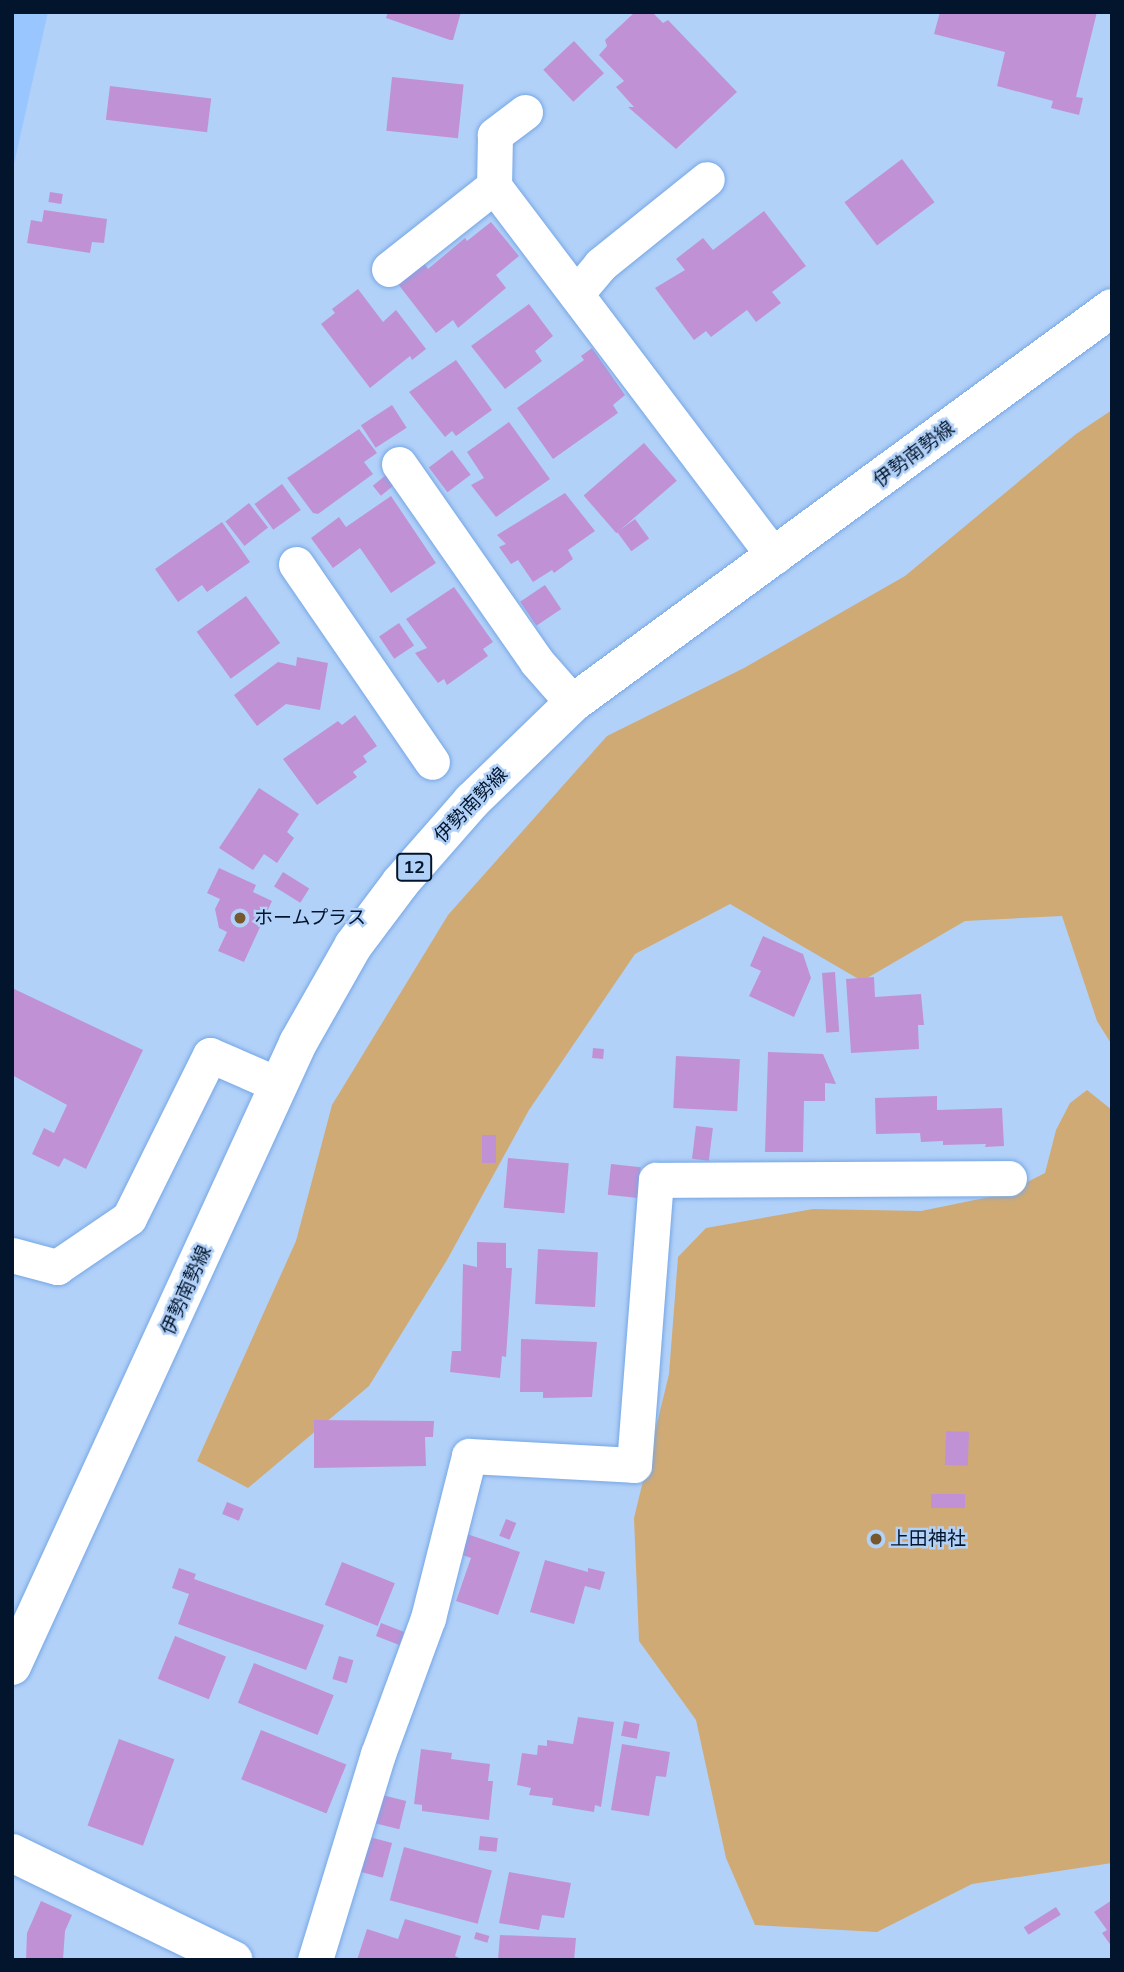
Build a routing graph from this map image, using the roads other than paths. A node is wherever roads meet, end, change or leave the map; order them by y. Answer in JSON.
{"nodes":[{"id":1,"x":525,"y":112,"type":"dead end"},
{"id":2,"x":708,"y":179,"type":"dead end"},
{"id":3,"x":494,"y":186,"type":"junction"},
{"id":4,"x":389,"y":269,"type":"dead end"},
{"id":5,"x":576,"y":294,"type":"junction"},
{"id":6,"x":1112,"y":308,"type":"edge"},
{"id":7,"x":399,"y":464,"type":"dead end"},
{"id":8,"x":775,"y":557,"type":"junction"},
{"id":9,"x":296,"y":564,"type":"dead end"},
{"id":10,"x":573,"y":703,"type":"junction"},
{"id":11,"x":432,"y":762,"type":"dead end"},
{"id":12,"x":279,"y":1085,"type":"junction"},
{"id":13,"x":1009,"y":1178,"type":"dead end"},
{"id":14,"x":12,"y":1255,"type":"edge"},
{"id":15,"x":12,"y":1666,"type":"edge"},
{"id":16,"x":12,"y":1853,"type":"edge"},
{"id":17,"x":233,"y":1960,"type":"edge"},
{"id":18,"x":316,"y":1960,"type":"edge"}],
"edges":[{"from":1,"to":3,"type":"street"},
{"from":2,"to":5,"type":"street"},
{"from":3,"to":4,"type":"street"},
{"from":3,"to":5,"type":"street"},
{"from":5,"to":8,"type":"street"},
{"from":6,"to":8,"type":"main road","name":"伊勢南勢線","number":"12"},
{"from":7,"to":10,"type":"street"},
{"from":8,"to":10,"type":"main road","name":"伊勢南勢線","number":"12"},
{"from":9,"to":11,"type":"street"},
{"from":10,"to":12,"type":"main road","name":"伊勢南勢線","number":"12"},
{"from":12,"to":14,"type":"street"},
{"from":12,"to":15,"type":"main road","name":"伊勢南勢線","number":"12"},
{"from":13,"to":18,"type":"street"},
{"from":16,"to":17,"type":"main road"}]}
